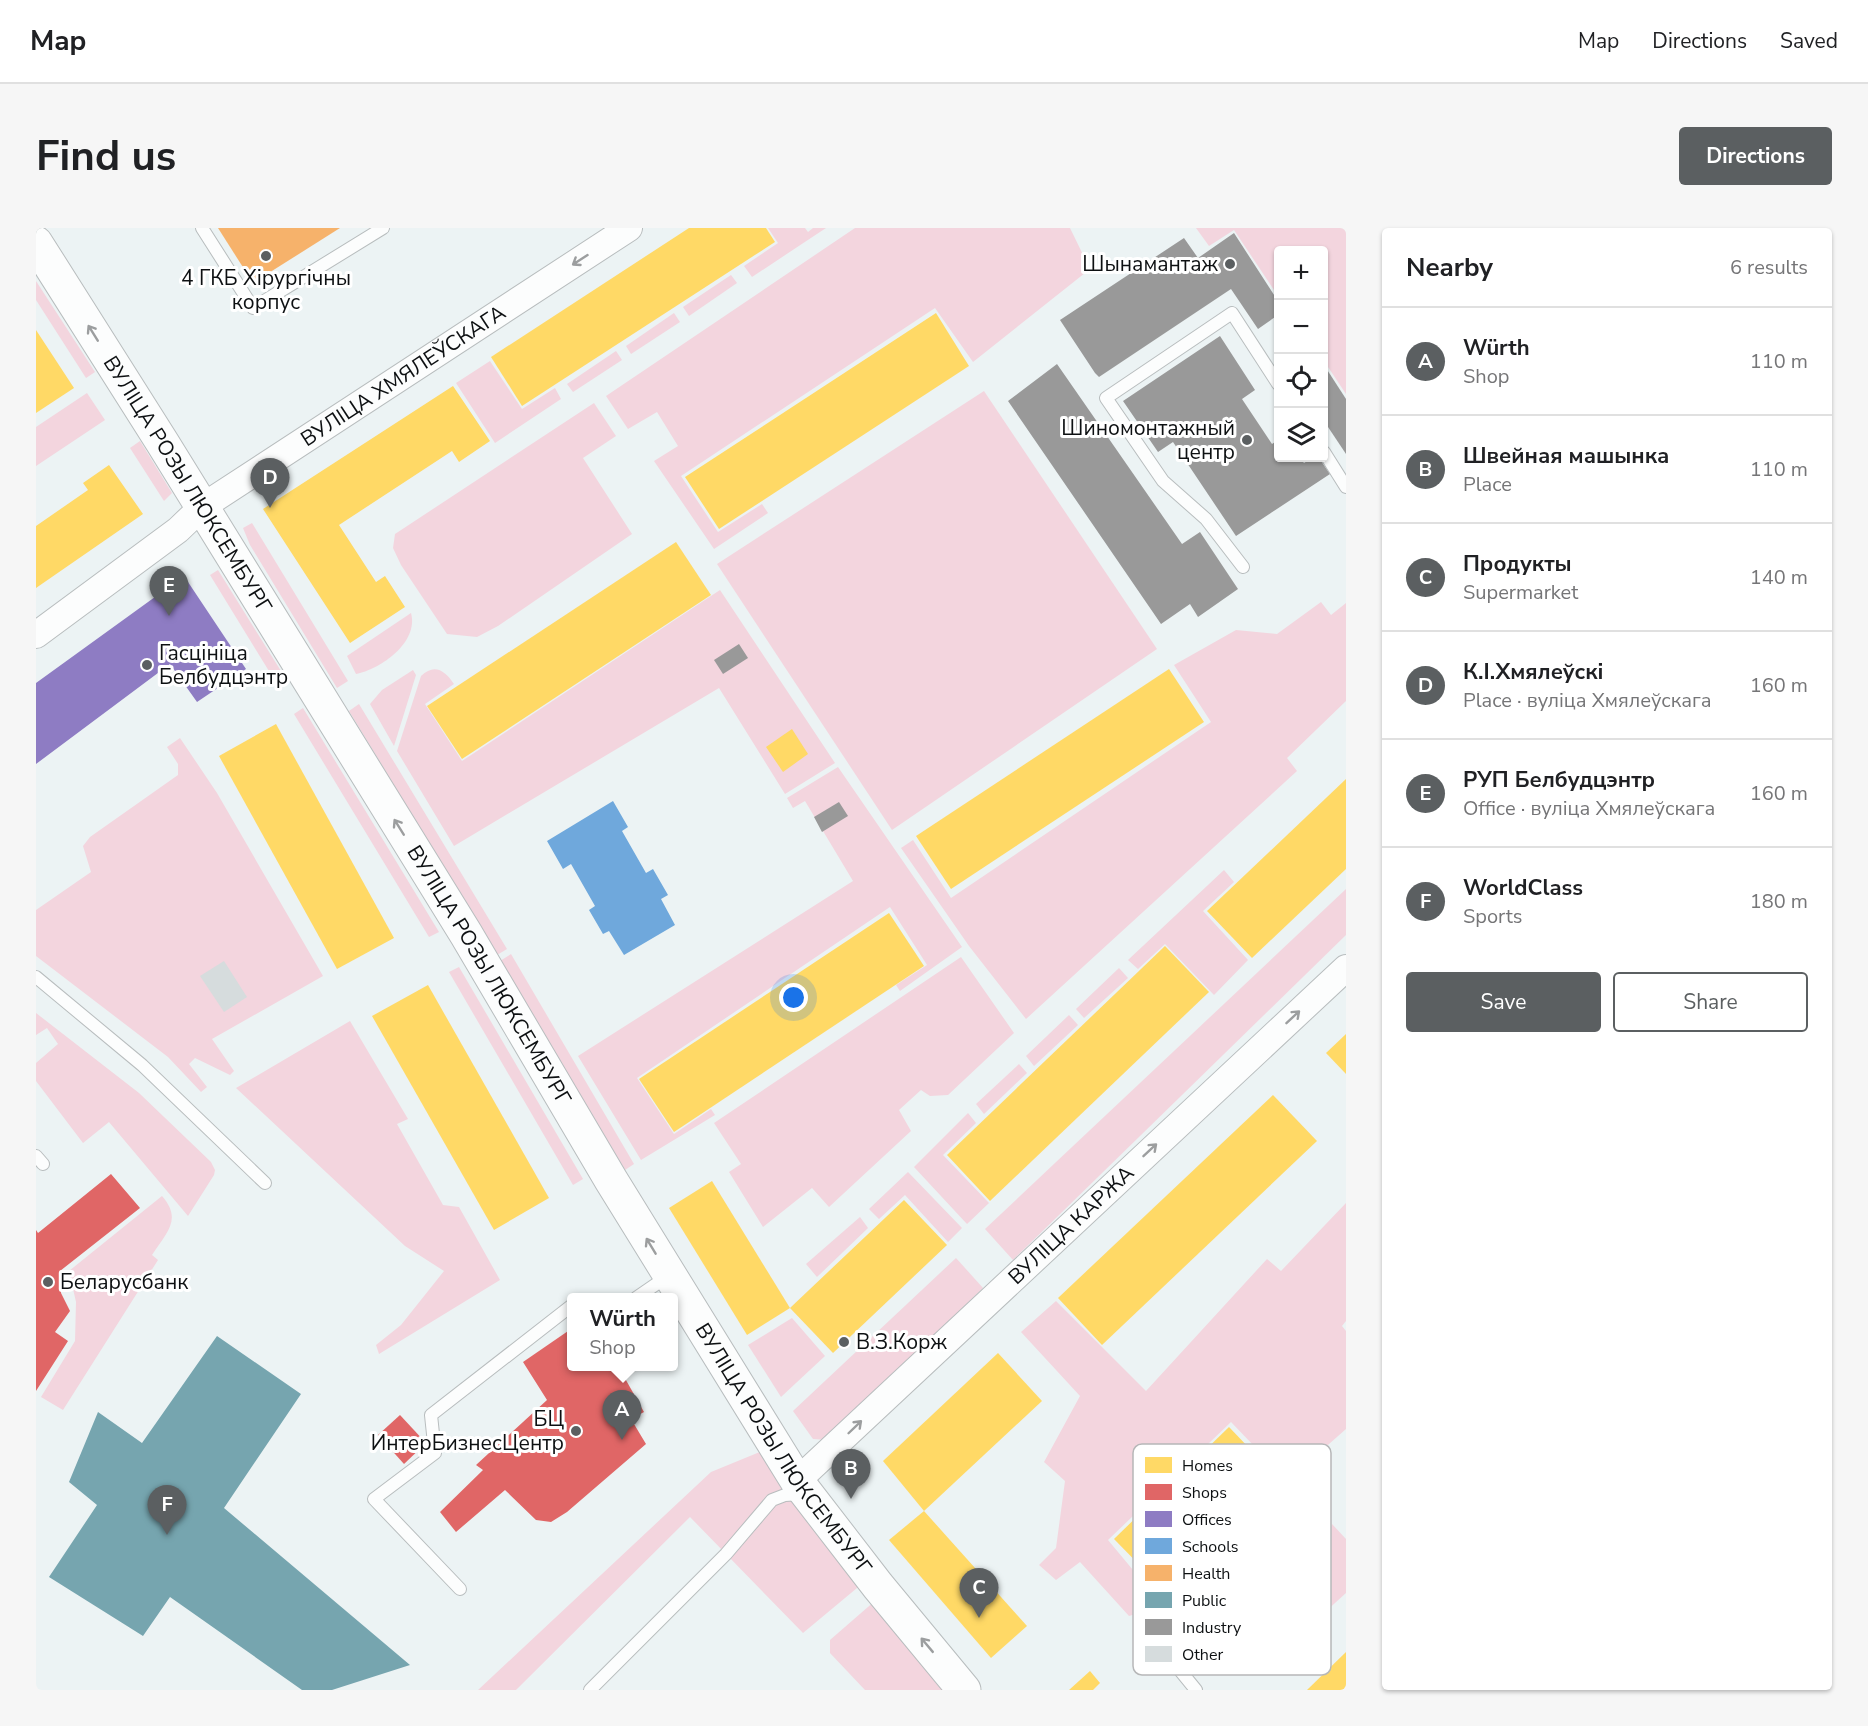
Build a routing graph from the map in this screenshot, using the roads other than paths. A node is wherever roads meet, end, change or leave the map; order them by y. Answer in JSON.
{"nodes":[{"id":1,"x":202,"y":228,"type":"edge"},
{"id":2,"x":383,"y":228,"type":"edge"},
{"id":3,"x":629,"y":228,"type":"edge"},
{"id":4,"x":36,"y":243,"type":"edge"},
{"id":5,"x":1274,"y":378,"type":"edge"},
{"id":6,"x":1328,"y":460,"type":"edge"},
{"id":7,"x":1346,"y":487,"type":"edge"},
{"id":8,"x":202,"y":507,"type":"junction"},
{"id":9,"x":1243,"y":567,"type":"dead end"},
{"id":10,"x":36,"y":635,"type":"edge"},
{"id":11,"x":1346,"y":968,"type":"edge"},
{"id":12,"x":36,"y":977,"type":"edge"},
{"id":13,"x":265,"y":1184,"type":"dead end"},
{"id":14,"x":669,"y":1275,"type":"junction"},
{"id":15,"x":643,"y":1293,"type":"edge"},
{"id":16,"x":567,"y":1309,"type":"edge"},
{"id":17,"x":801,"y":1487,"type":"junction"},
{"id":18,"x":460,"y":1589,"type":"dead end"},
{"id":19,"x":1184,"y":1675,"type":"edge"},
{"id":20,"x":590,"y":1690,"type":"edge"},
{"id":21,"x":964,"y":1690,"type":"edge"},
{"id":22,"x":1196,"y":1690,"type":"edge"}],
"edges":[{"from":1,"to":2,"type":"lane"},
{"from":3,"to":8,"type":"street","name":"ВУЛІЦА ХМЯЛЕЎСКАГА","one_way":true},
{"from":8,"to":4,"type":"street","name":"ВУЛІЦА РОЗЫ ЛЮКСЕМБУРГ","one_way":true},
{"from":5,"to":9,"type":"lane"},
{"from":6,"to":7,"type":"lane"},
{"from":8,"to":10,"type":"street","name":"ВУЛІЦА ХМЯЛЕЎСКАГА"},
{"from":14,"to":8,"type":"street","name":"ВУЛІЦА РОЗЫ ЛЮКСЕМБУРГ","one_way":true},
{"from":17,"to":11,"type":"street","name":"ВУЛІЦА КАРЖА","one_way":true},
{"from":12,"to":13,"type":"lane"},
{"from":14,"to":15,"type":"lane"},
{"from":14,"to":17,"type":"street","name":"ВУЛІЦА РОЗЫ ЛЮКСЕМБУРГ"},
{"from":16,"to":18,"type":"lane"},
{"from":17,"to":20,"type":"lane"},
{"from":21,"to":17,"type":"street","name":"ВУЛІЦА РОЗЫ ЛЮКСЕМБУРГ","one_way":true},
{"from":19,"to":22,"type":"lane"}]}
